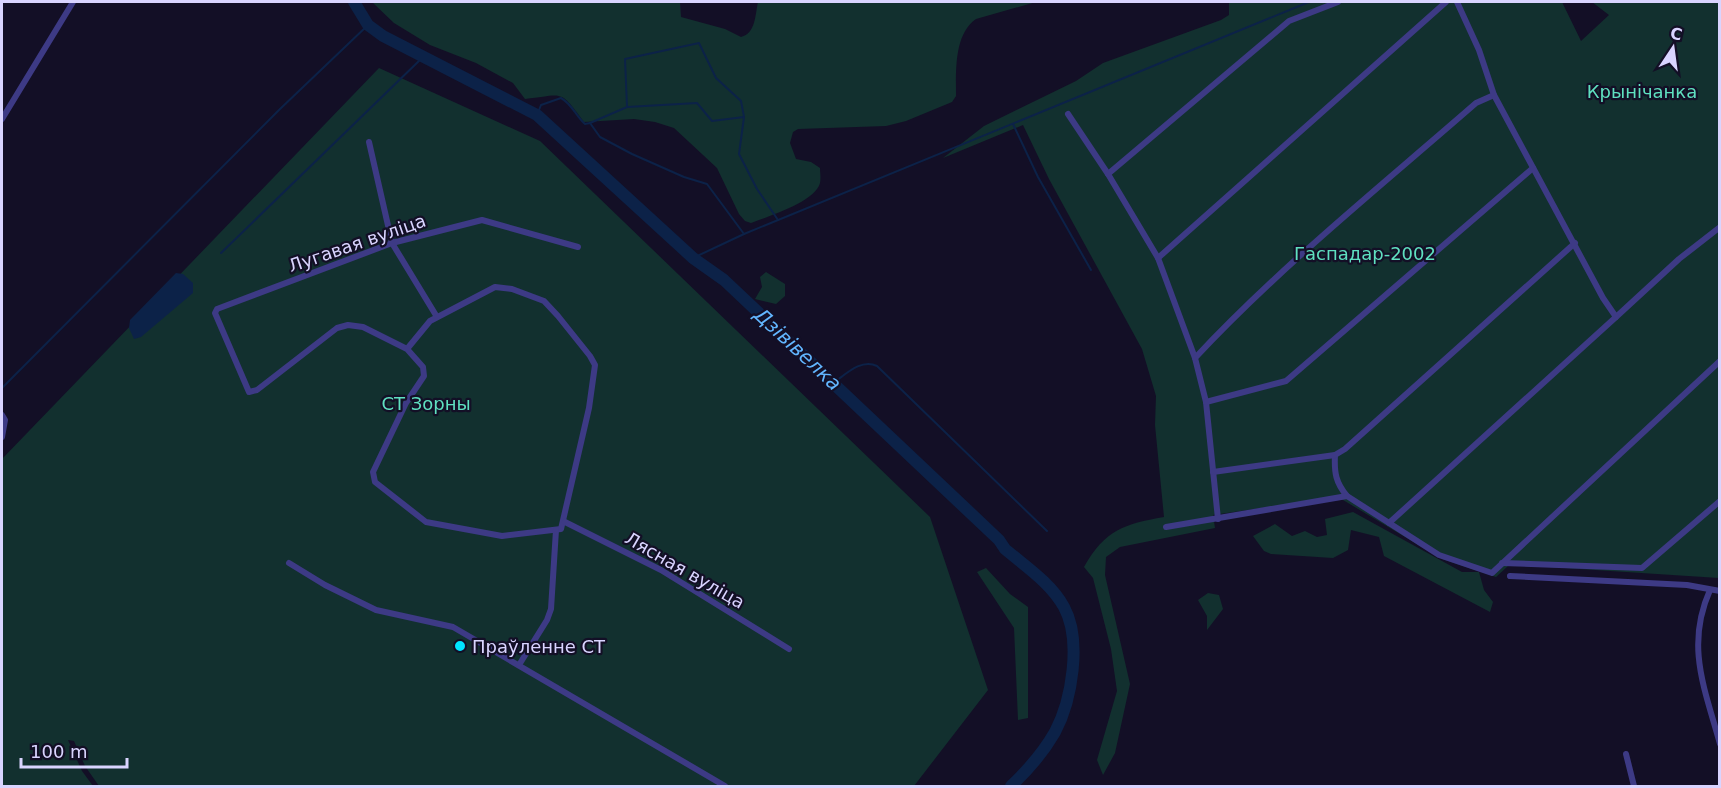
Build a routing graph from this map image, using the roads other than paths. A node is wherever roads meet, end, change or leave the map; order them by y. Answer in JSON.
{"nodes":[{"id":1,"x":73,"y":2,"type":"edge"},
{"id":2,"x":1338,"y":2,"type":"edge"},
{"id":3,"x":1446,"y":2,"type":"edge"},
{"id":4,"x":1456,"y":2,"type":"edge"},
{"id":5,"x":1494,"y":95,"type":"junction"},
{"id":6,"x":1068,"y":114,"type":"dead end"},
{"id":7,"x":2,"y":119,"type":"edge"},
{"id":8,"x":369,"y":142,"type":"dead end"},
{"id":9,"x":1533,"y":168,"type":"junction"},
{"id":10,"x":1108,"y":174,"type":"junction"},
{"id":11,"x":1719,"y":228,"type":"edge"},
{"id":12,"x":392,"y":243,"type":"junction"},
{"id":13,"x":1575,"y":243,"type":"junction"},
{"id":14,"x":578,"y":247,"type":"dead end"},
{"id":15,"x":1158,"y":258,"type":"junction"},
{"id":16,"x":437,"y":317,"type":"junction"},
{"id":17,"x":1616,"y":318,"type":"junction"},
{"id":18,"x":407,"y":349,"type":"junction"},
{"id":19,"x":1195,"y":358,"type":"junction"},
{"id":20,"x":1719,"y":361,"type":"edge"},
{"id":21,"x":1206,"y":402,"type":"junction"},
{"id":22,"x":2,"y":415,"type":"edge"},
{"id":23,"x":2,"y":437,"type":"edge"},
{"id":24,"x":1335,"y":455,"type":"junction"},
{"id":25,"x":1213,"y":472,"type":"junction"},
{"id":26,"x":1347,"y":496,"type":"junction"},
{"id":27,"x":1719,"y":501,"type":"edge"},
{"id":28,"x":1218,"y":519,"type":"junction"},
{"id":29,"x":565,"y":522,"type":"junction"},
{"id":30,"x":1389,"y":523,"type":"junction"},
{"id":31,"x":1166,"y":527,"type":"dead end"},
{"id":32,"x":556,"y":530,"type":"junction"},
{"id":33,"x":1502,"y":562,"type":"junction"},
{"id":34,"x":289,"y":563,"type":"dead end"},
{"id":35,"x":1510,"y":576,"type":"dead end"},
{"id":36,"x":1710,"y":590,"type":"junction"},
{"id":37,"x":1719,"y":591,"type":"edge"},
{"id":38,"x":789,"y":648,"type":"dead end"},
{"id":39,"x":519,"y":664,"type":"junction"},
{"id":40,"x":1719,"y":744,"type":"edge"},
{"id":41,"x":1626,"y":754,"type":"dead end"},
{"id":42,"x":725,"y":786,"type":"edge"},
{"id":43,"x":1634,"y":786,"type":"edge"}],
"edges":[{"from":1,"to":7,"type":"street"},
{"from":2,"to":10,"type":"street"},
{"from":3,"to":15,"type":"street"},
{"from":4,"to":5,"type":"street"},
{"from":5,"to":9,"type":"street"},
{"from":5,"to":19,"type":"street"},
{"from":6,"to":10,"type":"street"},
{"from":8,"to":12,"type":"street"},
{"from":9,"to":13,"type":"street"},
{"from":9,"to":21,"type":"street"},
{"from":10,"to":15,"type":"street"},
{"from":11,"to":17,"type":"street"},
{"from":12,"to":14,"type":"street","name":"Лугавая вуліца"},
{"from":12,"to":16,"type":"street"},
{"from":12,"to":18,"type":"street","name":"Лугавая вуліца"},
{"from":13,"to":17,"type":"street"},
{"from":13,"to":24,"type":"street"},
{"from":15,"to":19,"type":"street"},
{"from":16,"to":18,"type":"street"},
{"from":16,"to":29,"type":"street"},
{"from":17,"to":30,"type":"street"},
{"from":18,"to":32,"type":"street"},
{"from":19,"to":21,"type":"street"},
{"from":20,"to":33,"type":"street"},
{"from":21,"to":25,"type":"street"},
{"from":22,"to":23,"type":"street"},
{"from":24,"to":25,"type":"street"},
{"from":24,"to":26,"type":"street"},
{"from":25,"to":28,"type":"street"},
{"from":26,"to":28,"type":"street"},
{"from":26,"to":30,"type":"street"},
{"from":27,"to":33,"type":"street"},
{"from":28,"to":31,"type":"street"},
{"from":29,"to":32,"type":"street"},
{"from":29,"to":38,"type":"street","name":"Лясная вуліца"},
{"from":30,"to":33,"type":"street"},
{"from":32,"to":39,"type":"street"},
{"from":34,"to":39,"type":"street"},
{"from":35,"to":36,"type":"street"},
{"from":36,"to":37,"type":"street"},
{"from":36,"to":40,"type":"street"},
{"from":39,"to":42,"type":"street"},
{"from":41,"to":43,"type":"street"}]}
